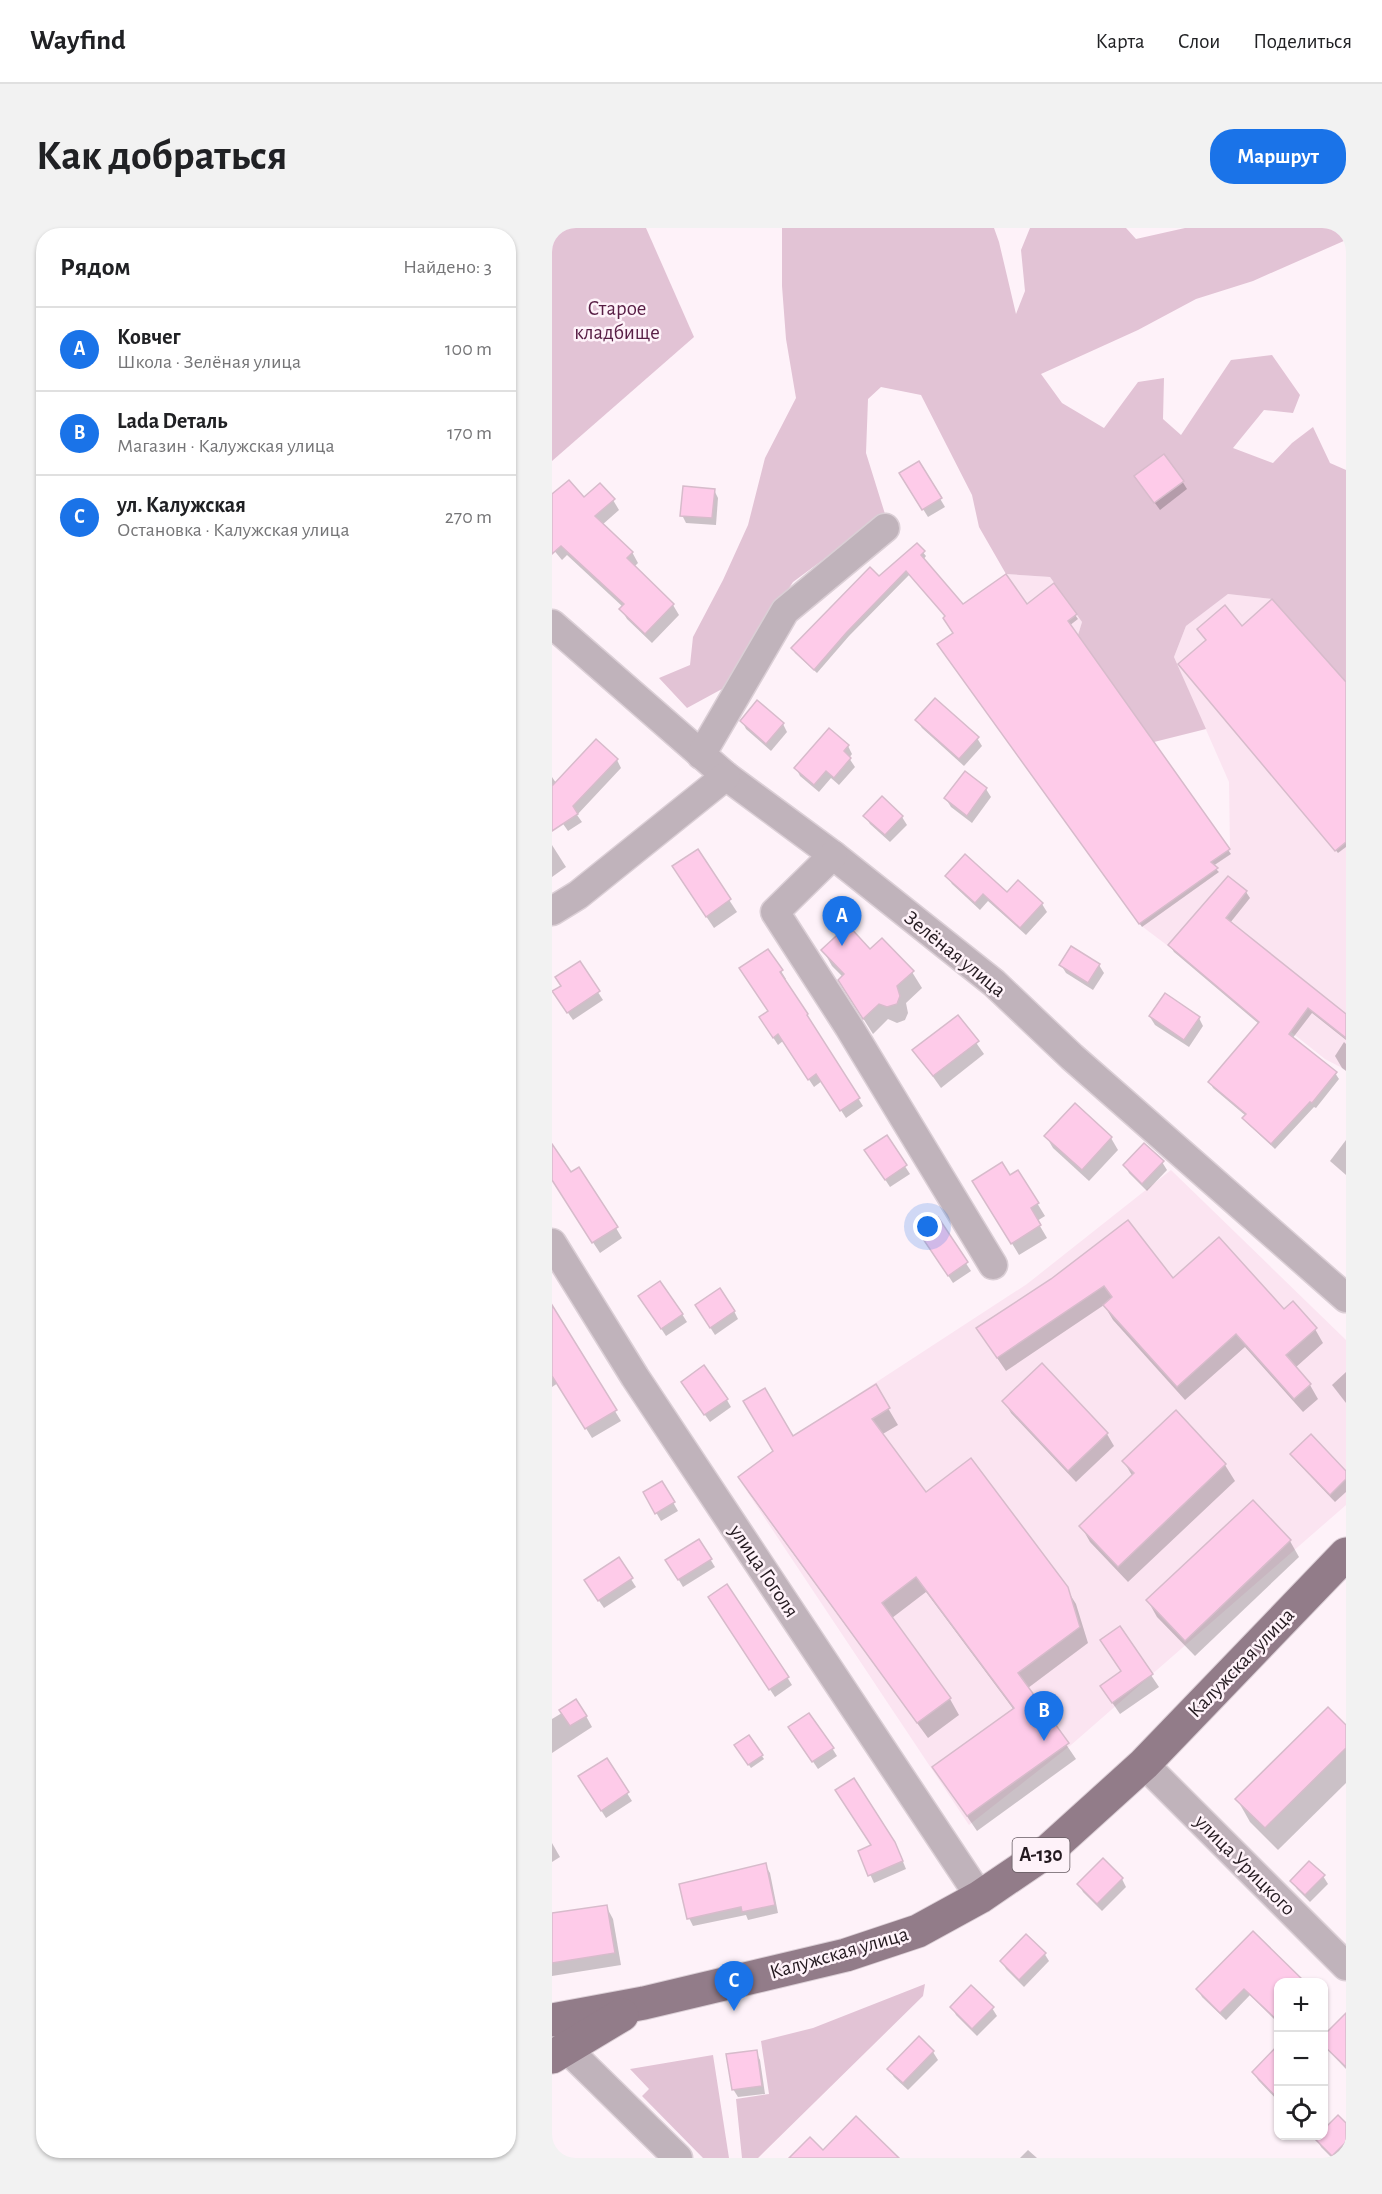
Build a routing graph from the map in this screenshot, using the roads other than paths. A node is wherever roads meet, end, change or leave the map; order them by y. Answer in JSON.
{"nodes":[{"id":1,"x":885,"y":528,"type":"dead end"},
{"id":2,"x":552,"y":624,"type":"edge"},
{"id":3,"x":702,"y":755,"type":"junction"},
{"id":4,"x":726,"y":776,"type":"junction"},
{"id":5,"x":833,"y":855,"type":"junction"},
{"id":6,"x":552,"y":911,"type":"edge"},
{"id":7,"x":552,"y":1243,"type":"edge"},
{"id":8,"x":993,"y":1265,"type":"dead end"},
{"id":9,"x":1346,"y":1298,"type":"edge"},
{"id":10,"x":1346,"y":1554,"type":"edge"},
{"id":11,"x":1144,"y":1764,"type":"junction"},
{"id":12,"x":980,"y":1897,"type":"junction"},
{"id":13,"x":1346,"y":1966,"type":"edge"},
{"id":14,"x":644,"y":2003,"type":"junction"},
{"id":15,"x":552,"y":2019,"type":"edge"},
{"id":16,"x":559,"y":2053,"type":"edge"},
{"id":17,"x":678,"y":2158,"type":"edge"}],
"edges":[{"from":1,"to":3,"type":"street"},
{"from":2,"to":3,"type":"street","name":"Зелёная улица"},
{"from":3,"to":4,"type":"street","name":"Зелёная улица"},
{"from":4,"to":5,"type":"street","name":"Зелёная улица"},
{"from":4,"to":6,"type":"street"},
{"from":5,"to":8,"type":"street"},
{"from":5,"to":9,"type":"street","name":"Зелёная улица"},
{"from":7,"to":12,"type":"street","name":"улица Гоголя"},
{"from":10,"to":11,"type":"main road","name":"Калужская улица","number":"А-130"},
{"from":11,"to":12,"type":"main road","name":"Калужская улица","number":"А-130"},
{"from":11,"to":13,"type":"street","name":"улица Урицкого"},
{"from":12,"to":14,"type":"main road","name":"Калужская улица","number":"А-130"},
{"from":14,"to":15,"type":"main road","name":"Калужская улица","number":"А-130"},
{"from":14,"to":16,"type":"main road"},
{"from":16,"to":17,"type":"street"}]}
